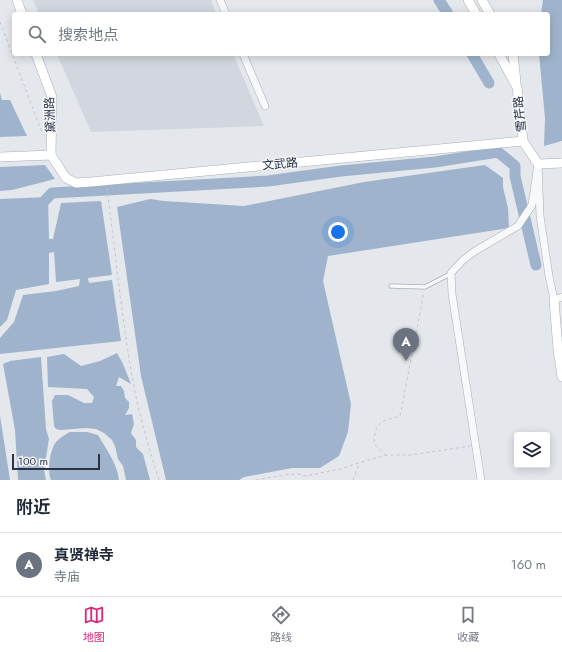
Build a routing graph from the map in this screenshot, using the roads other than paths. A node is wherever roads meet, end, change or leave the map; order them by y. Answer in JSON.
{"nodes":[{"id":1,"x":17,"y":0,"type":"edge"},
{"id":2,"x":220,"y":0,"type":"edge"},
{"id":3,"x":468,"y":0,"type":"edge"},
{"id":4,"x":482,"y":0,"type":"edge"},
{"id":5,"x":21,"y":12,"type":"edge"},
{"id":6,"x":225,"y":12,"type":"edge"},
{"id":7,"x":475,"y":12,"type":"edge"},
{"id":8,"x":489,"y":12,"type":"edge"},
{"id":9,"x":37,"y":56,"type":"edge"},
{"id":10,"x":244,"y":56,"type":"edge"},
{"id":11,"x":500,"y":56,"type":"edge"},
{"id":12,"x":512,"y":56,"type":"edge"},
{"id":13,"x":517,"y":87,"type":"junction"},
{"id":14,"x":265,"y":106,"type":"dead end"},
{"id":15,"x":523,"y":142,"type":"junction"},
{"id":16,"x":51,"y":154,"type":"junction"},
{"id":17,"x":0,"y":157,"type":"edge"},
{"id":18,"x":562,"y":163,"type":"edge"},
{"id":19,"x":538,"y":164,"type":"junction"},
{"id":20,"x":451,"y":273,"type":"junction"},
{"id":21,"x":391,"y":286,"type":"dead end"},
{"id":22,"x":558,"y":298,"type":"edge"},
{"id":23,"x":562,"y":377,"type":"edge"},
{"id":24,"x":481,"y":480,"type":"edge"}],
"edges":[{"from":1,"to":5,"type":"main road"},
{"from":2,"to":6,"type":"street"},
{"from":3,"to":7,"type":"main road"},
{"from":4,"to":8,"type":"main road"},
{"from":9,"to":16,"type":"main road","name":"黛洲路"},
{"from":10,"to":14,"type":"street"},
{"from":11,"to":13,"type":"main road","name":"雪芹路"},
{"from":12,"to":13,"type":"main road","name":"雪芹路"},
{"from":13,"to":15,"type":"main road","name":"雪芹路"},
{"from":15,"to":16,"type":"main road","name":"文武路"},
{"from":15,"to":19,"type":"main road"},
{"from":16,"to":17,"type":"main road"},
{"from":18,"to":19,"type":"main road"},
{"from":19,"to":20,"type":"street"},
{"from":19,"to":22,"type":"street"},
{"from":20,"to":21,"type":"lane"},
{"from":20,"to":24,"type":"street"},
{"from":22,"to":23,"type":"main road"}]}
